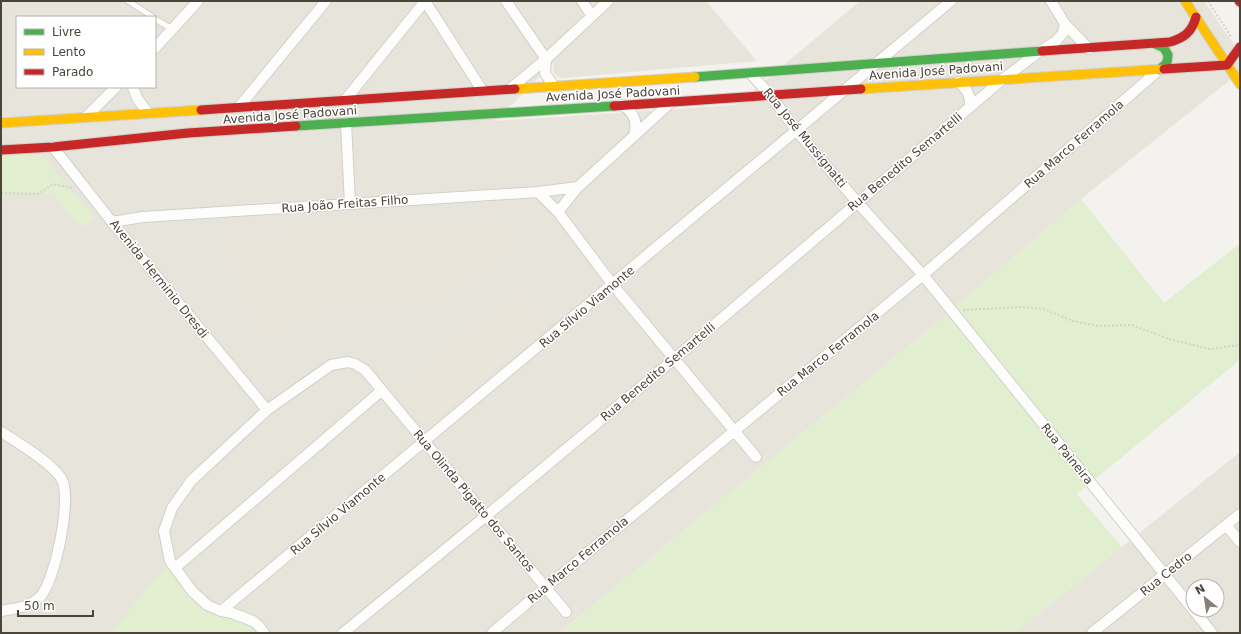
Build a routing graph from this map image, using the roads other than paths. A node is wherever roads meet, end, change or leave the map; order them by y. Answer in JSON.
{"nodes":[{"id":1,"x":128,"y":1,"type":"edge"},
{"id":2,"x":198,"y":1,"type":"edge"},
{"id":3,"x":326,"y":1,"type":"edge"},
{"id":4,"x":425,"y":1,"type":"edge"},
{"id":5,"x":506,"y":1,"type":"edge"},
{"id":6,"x":582,"y":1,"type":"edge"},
{"id":7,"x":608,"y":1,"type":"edge"},
{"id":8,"x":951,"y":1,"type":"edge"},
{"id":9,"x":1051,"y":1,"type":"edge"},
{"id":10,"x":1185,"y":1,"type":"edge"},
{"id":11,"x":151,"y":16,"type":"edge"},
{"id":12,"x":592,"y":16,"type":"junction"},
{"id":13,"x":1196,"y":18,"type":"junction"},
{"id":14,"x":156,"y":19,"type":"edge"},
{"id":15,"x":1065,"y":24,"type":"junction"},
{"id":16,"x":172,"y":29,"type":"junction"},
{"id":17,"x":1154,"y":44,"type":"junction"},
{"id":18,"x":156,"y":47,"type":"edge"},
{"id":19,"x":1240,"y":48,"type":"edge"},
{"id":20,"x":1089,"y":49,"type":"junction"},
{"id":21,"x":1040,"y":51,"type":"junction"},
{"id":22,"x":546,"y":59,"type":"junction"},
{"id":23,"x":878,"y":63,"type":"junction"},
{"id":24,"x":1227,"y":65,"type":"junction"},
{"id":25,"x":1159,"y":70,"type":"junction"},
{"id":26,"x":750,"y":73,"type":"junction"},
{"id":27,"x":1003,"y":79,"type":"junction"},
{"id":28,"x":958,"y":82,"type":"junction"},
{"id":29,"x":1240,"y":84,"type":"edge"},
{"id":30,"x":553,"y":86,"type":"junction"},
{"id":31,"x":115,"y":88,"type":"edge"},
{"id":32,"x":133,"y":88,"type":"edge"},
{"id":33,"x":511,"y":88,"type":"junction"},
{"id":34,"x":482,"y":90,"type":"junction"},
{"id":35,"x":844,"y":90,"type":"junction"},
{"id":36,"x":771,"y":96,"type":"junction"},
{"id":37,"x":346,"y":99,"type":"junction"},
{"id":38,"x":670,"y":103,"type":"junction"},
{"id":39,"x":621,"y":106,"type":"junction"},
{"id":40,"x":239,"y":107,"type":"junction"},
{"id":41,"x":970,"y":107,"type":"junction"},
{"id":42,"x":148,"y":113,"type":"junction"},
{"id":43,"x":86,"y":117,"type":"junction"},
{"id":44,"x":1,"y":123,"type":"edge"},
{"id":45,"x":346,"y":123,"type":"junction"},
{"id":46,"x":796,"y":130,"type":"junction"},
{"id":47,"x":634,"y":135,"type":"junction"},
{"id":48,"x":53,"y":147,"type":"junction"},
{"id":49,"x":1,"y":150,"type":"edge"},
{"id":50,"x":578,"y":187,"type":"junction"},
{"id":51,"x":538,"y":192,"type":"junction"},
{"id":52,"x":857,"y":202,"type":"junction"},
{"id":53,"x":350,"y":204,"type":"junction"},
{"id":54,"x":558,"y":212,"type":"junction"},
{"id":55,"x":112,"y":222,"type":"junction"},
{"id":56,"x":923,"y":275,"type":"junction"},
{"id":57,"x":613,"y":285,"type":"junction"},
{"id":58,"x":674,"y":359,"type":"junction"},
{"id":59,"x":381,"y":391,"type":"junction"},
{"id":60,"x":267,"y":410,"type":"junction"},
{"id":61,"x":734,"y":431,"type":"junction"},
{"id":62,"x":1,"y":432,"type":"edge"},
{"id":63,"x":424,"y":442,"type":"junction"},
{"id":64,"x":756,"y":457,"type":"dead end"},
{"id":65,"x":1240,"y":514,"type":"edge"},
{"id":66,"x":486,"y":516,"type":"junction"},
{"id":67,"x":1226,"y":525,"type":"junction"},
{"id":68,"x":1240,"y":542,"type":"edge"},
{"id":69,"x":173,"y":565,"type":"junction"},
{"id":70,"x":1165,"y":575,"type":"junction"},
{"id":71,"x":546,"y":587,"type":"junction"},
{"id":72,"x":1,"y":611,"type":"edge"},
{"id":73,"x":221,"y":611,"type":"junction"},
{"id":74,"x":566,"y":612,"type":"dead end"},
{"id":75,"x":1104,"y":629,"type":"edge"},
{"id":76,"x":264,"y":633,"type":"edge"},
{"id":77,"x":343,"y":633,"type":"edge"},
{"id":78,"x":492,"y":633,"type":"edge"},
{"id":79,"x":1092,"y":633,"type":"edge"},
{"id":80,"x":1212,"y":633,"type":"edge"}],
"edges":[{"from":1,"to":11,"type":"lane"},
{"from":2,"to":16,"type":"street"},
{"from":3,"to":40,"type":"street"},
{"from":4,"to":34,"type":"street"},
{"from":4,"to":37,"type":"street"},
{"from":5,"to":22,"type":"street"},
{"from":6,"to":12,"type":"street"},
{"from":7,"to":12,"type":"street"},
{"from":8,"to":23,"type":"street","name":"Rua Sílvio Viamonte"},
{"from":9,"to":15,"type":"street"},
{"from":10,"to":13,"type":"street"},
{"from":12,"to":22,"type":"street"},
{"from":13,"to":17,"type":"street","name":"Avenida José Padovani"},
{"from":13,"to":24,"type":"street"},
{"from":14,"to":16,"type":"lane"},
{"from":15,"to":20,"type":"street"},
{"from":15,"to":21,"type":"street","name":"Rua Benedito Semartelli"},
{"from":16,"to":18,"type":"street"},
{"from":17,"to":20,"type":"street","name":"Avenida José Padovani"},
{"from":17,"to":25,"type":"street"},
{"from":19,"to":24,"type":"street"},
{"from":20,"to":21,"type":"street","name":"Avenida José Padovani"},
{"from":21,"to":23,"type":"street","name":"Avenida José Padovani"},
{"from":21,"to":27,"type":"street","name":"Rua Benedito Semartelli"},
{"from":22,"to":30,"type":"street"},
{"from":22,"to":33,"type":"street"},
{"from":23,"to":26,"type":"street","name":"Avenida José Padovani"},
{"from":23,"to":35,"type":"street","name":"Rua Sílvio Viamonte"},
{"from":24,"to":25,"type":"street","name":"Avenida José Padovani"},
{"from":24,"to":29,"type":"street"},
{"from":25,"to":27,"type":"street","name":"Avenida José Padovani"},
{"from":25,"to":56,"type":"street","name":"Rua Marco Ferramola"},
{"from":26,"to":30,"type":"street","name":"Avenida José Padovani"},
{"from":26,"to":36,"type":"street","name":"Rua José Mussignatti"},
{"from":27,"to":28,"type":"street","name":"Avenida José Padovani"},
{"from":27,"to":41,"type":"street","name":"Rua Benedito Semartelli"},
{"from":28,"to":35,"type":"street","name":"Avenida José Padovani"},
{"from":28,"to":41,"type":"street","name":"Rua Benedito Semartelli"},
{"from":30,"to":33,"type":"street","name":"Avenida José Padovani"},
{"from":31,"to":43,"type":"street"},
{"from":32,"to":42,"type":"street"},
{"from":33,"to":34,"type":"street","name":"Avenida José Padovani"},
{"from":34,"to":37,"type":"street","name":"Avenida José Padovani"},
{"from":35,"to":36,"type":"street","name":"Avenida José Padovani"},
{"from":35,"to":46,"type":"street","name":"Rua Sílvio Viamonte"},
{"from":36,"to":38,"type":"street","name":"Avenida José Padovani"},
{"from":36,"to":46,"type":"street","name":"Rua José Mussignatti"},
{"from":37,"to":40,"type":"street","name":"Avenida José Padovani"},
{"from":38,"to":39,"type":"street","name":"Avenida José Padovani"},
{"from":38,"to":47,"type":"street"},
{"from":39,"to":45,"type":"street","name":"Avenida José Padovani"},
{"from":39,"to":47,"type":"street"},
{"from":40,"to":42,"type":"street","name":"Avenida José Padovani"},
{"from":41,"to":52,"type":"street","name":"Rua Benedito Semartelli"},
{"from":42,"to":43,"type":"street","name":"Avenida José Padovani"},
{"from":43,"to":44,"type":"street","name":"Avenida José Padovani"},
{"from":45,"to":48,"type":"street","name":"Avenida José Padovani"},
{"from":45,"to":53,"type":"street"},
{"from":46,"to":52,"type":"street","name":"Rua José Mussignatti"},
{"from":46,"to":57,"type":"street","name":"Rua Sílvio Viamonte"},
{"from":47,"to":50,"type":"street"},
{"from":48,"to":49,"type":"street","name":"Avenida José Padovani"},
{"from":48,"to":55,"type":"street","name":"Avenida Herminio Dresdi"},
{"from":50,"to":51,"type":"street","name":"Rua João Freitas Filho"},
{"from":50,"to":54,"type":"street"},
{"from":51,"to":53,"type":"street","name":"Rua João Freitas Filho"},
{"from":51,"to":54,"type":"street"},
{"from":52,"to":56,"type":"street","name":"Rua José Mussignatti"},
{"from":52,"to":58,"type":"street","name":"Rua Benedito Semartelli"},
{"from":53,"to":55,"type":"street","name":"Rua João Freitas Filho"},
{"from":54,"to":57,"type":"street"},
{"from":55,"to":60,"type":"street","name":"Avenida Herminio Dresdi"},
{"from":56,"to":61,"type":"street","name":"Rua Marco Ferramola"},
{"from":56,"to":70,"type":"street","name":"Rua Paineira"},
{"from":57,"to":58,"type":"street"},
{"from":57,"to":63,"type":"street","name":"Rua Sílvio Viamonte"},
{"from":58,"to":61,"type":"street"},
{"from":58,"to":66,"type":"street","name":"Rua Benedito Semartelli"},
{"from":59,"to":60,"type":"street","name":"Rua Olinda Pigatto dos Santos"},
{"from":59,"to":63,"type":"street","name":"Rua Olinda Pigatto dos Santos"},
{"from":59,"to":69,"type":"street"},
{"from":60,"to":69,"type":"street","name":"Rua Olinda Pigatto dos Santos"},
{"from":61,"to":64,"type":"street"},
{"from":61,"to":71,"type":"street","name":"Rua Marco Ferramola"},
{"from":62,"to":72,"type":"street"},
{"from":63,"to":66,"type":"street","name":"Rua Olinda Pigatto dos Santos"},
{"from":63,"to":73,"type":"street","name":"Rua Sílvio Viamonte"},
{"from":65,"to":67,"type":"street","name":"Rua Cedro"},
{"from":66,"to":71,"type":"street","name":"Rua Olinda Pigatto dos Santos"},
{"from":66,"to":77,"type":"street","name":"Rua Benedito Semartelli"},
{"from":67,"to":68,"type":"street"},
{"from":67,"to":70,"type":"street","name":"Rua Cedro"},
{"from":69,"to":73,"type":"street"},
{"from":70,"to":75,"type":"street","name":"Rua Cedro"},
{"from":70,"to":80,"type":"street","name":"Rua Paineira"},
{"from":71,"to":74,"type":"street","name":"Rua Olinda Pigatto dos Santos"},
{"from":71,"to":78,"type":"street","name":"Rua Marco Ferramola"},
{"from":73,"to":76,"type":"street"},
{"from":75,"to":79,"type":"street","name":"Rua Cedro"}]}
